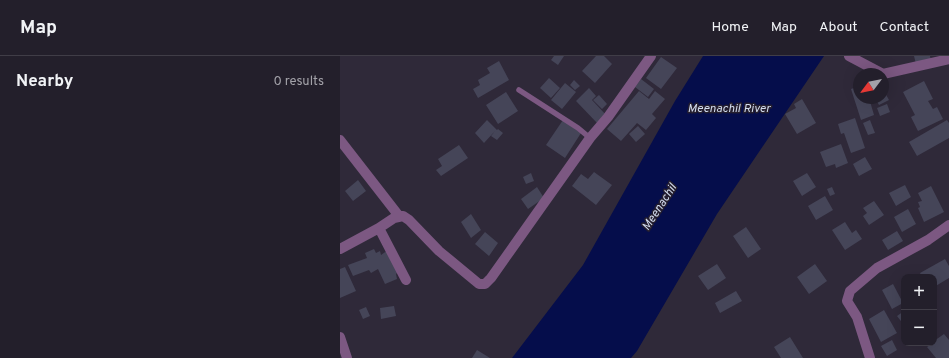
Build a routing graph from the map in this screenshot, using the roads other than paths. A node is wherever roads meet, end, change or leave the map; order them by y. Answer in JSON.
{"nodes":[{"id":1,"x":651,"y":56,"type":"edge"},
{"id":2,"x":849,"y":56,"type":"edge"},
{"id":3,"x":949,"y":59,"type":"edge"},
{"id":4,"x":872,"y":68,"type":"edge"},
{"id":5,"x":889,"y":73,"type":"edge"},
{"id":6,"x":519,"y":90,"type":"dead end"},
{"id":7,"x":590,"y":138,"type":"junction"},
{"id":8,"x":340,"y":140,"type":"edge"},
{"id":9,"x":399,"y":216,"type":"junction"},
{"id":10,"x":949,"y":225,"type":"edge"},
{"id":11,"x":379,"y":228,"type":"junction"},
{"id":12,"x":340,"y":249,"type":"edge"},
{"id":13,"x":406,"y":280,"type":"dead end"},
{"id":14,"x":340,"y":337,"type":"edge"},
{"id":15,"x":347,"y":358,"type":"edge"},
{"id":16,"x":870,"y":358,"type":"edge"}],
"edges":[{"from":1,"to":7,"type":"street"},
{"from":2,"to":4,"type":"street"},
{"from":3,"to":5,"type":"street"},
{"from":6,"to":7,"type":"lane"},
{"from":7,"to":9,"type":"street"},
{"from":8,"to":9,"type":"street"},
{"from":9,"to":11,"type":"street"},
{"from":10,"to":16,"type":"street"},
{"from":11,"to":12,"type":"street"},
{"from":11,"to":13,"type":"street"},
{"from":14,"to":15,"type":"street"}]}
